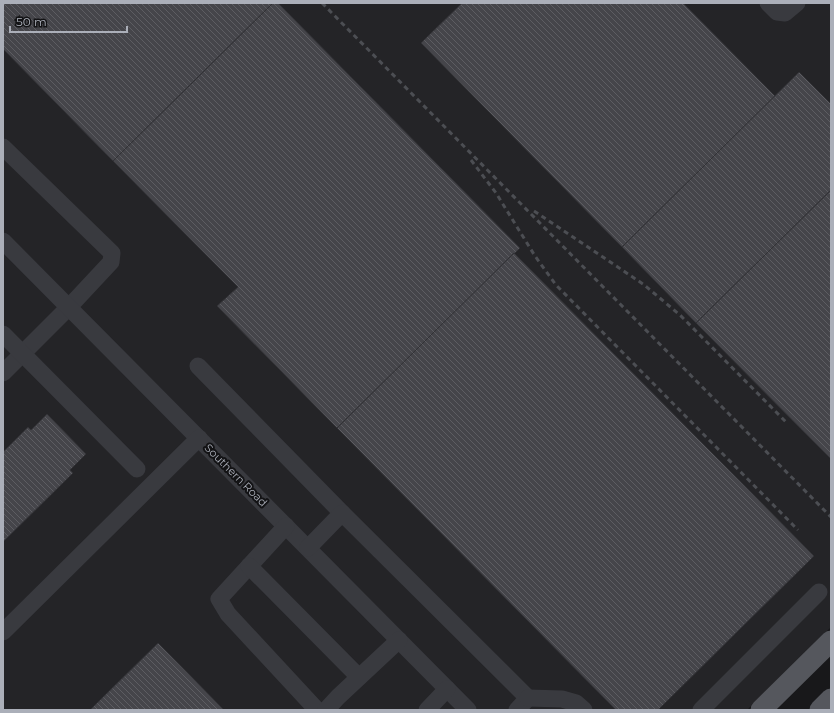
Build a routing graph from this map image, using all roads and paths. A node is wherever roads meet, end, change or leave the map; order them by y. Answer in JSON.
{"nodes":[{"id":1,"x":768,"y":3,"type":"edge"},
{"id":2,"x":796,"y":3,"type":"edge"},
{"id":3,"x":3,"y":147,"type":"edge"},
{"id":4,"x":3,"y":240,"type":"edge"},
{"id":5,"x":69,"y":307,"type":"junction"},
{"id":6,"x":3,"y":334,"type":"edge"},
{"id":7,"x":22,"y":354,"type":"junction"},
{"id":8,"x":198,"y":366,"type":"dead end"},
{"id":9,"x":3,"y":373,"type":"edge"},
{"id":10,"x":199,"y":438,"type":"junction"},
{"id":11,"x":137,"y":469,"type":"dead end"},
{"id":12,"x":342,"y":513,"type":"junction"},
{"id":13,"x":286,"y":526,"type":"junction"},
{"id":14,"x":308,"y":548,"type":"junction"},
{"id":15,"x":249,"y":566,"type":"junction"},
{"id":16,"x":819,"y":592,"type":"dead end"},
{"id":17,"x":3,"y":632,"type":"edge"},
{"id":18,"x":400,"y":640,"type":"junction"},
{"id":19,"x":831,"y":641,"type":"edge"},
{"id":20,"x":359,"y":677,"type":"junction"},
{"id":21,"x":447,"y":689,"type":"junction"},
{"id":22,"x":831,"y":699,"type":"edge"},
{"id":23,"x":523,"y":706,"type":"edge"},
{"id":24,"x":427,"y":709,"type":"edge"},
{"id":25,"x":317,"y":710,"type":"edge"},
{"id":26,"x":326,"y":710,"type":"edge"},
{"id":27,"x":468,"y":710,"type":"edge"},
{"id":28,"x":584,"y":710,"type":"edge"},
{"id":29,"x":701,"y":710,"type":"edge"},
{"id":30,"x":761,"y":710,"type":"edge"},
{"id":31,"x":820,"y":710,"type":"edge"}],
"edges":[{"from":1,"to":2,"type":"street"},
{"from":3,"to":5,"type":"street"},
{"from":4,"to":5,"type":"street","name":"Southern Road"},
{"from":5,"to":7,"type":"street"},
{"from":5,"to":10,"type":"street","name":"Southern Road"},
{"from":6,"to":7,"type":"street"},
{"from":7,"to":9,"type":"street"},
{"from":7,"to":11,"type":"street"},
{"from":8,"to":12,"type":"street"},
{"from":10,"to":13,"type":"street","name":"Southern Road"},
{"from":10,"to":17,"type":"street"},
{"from":12,"to":14,"type":"street"},
{"from":12,"to":23,"type":"street"},
{"from":13,"to":14,"type":"street","name":"Southern Road"},
{"from":13,"to":15,"type":"street"},
{"from":14,"to":18,"type":"street","name":"Southern Road"},
{"from":15,"to":20,"type":"street"},
{"from":15,"to":25,"type":"street"},
{"from":16,"to":29,"type":"street"},
{"from":18,"to":20,"type":"street"},
{"from":18,"to":21,"type":"street","name":"Southern Road"},
{"from":19,"to":30,"type":"main road"},
{"from":20,"to":26,"type":"street"},
{"from":21,"to":24,"type":"street"},
{"from":21,"to":27,"type":"street","name":"Southern Road"},
{"from":22,"to":31,"type":"main road"},
{"from":23,"to":28,"type":"street"}]}
